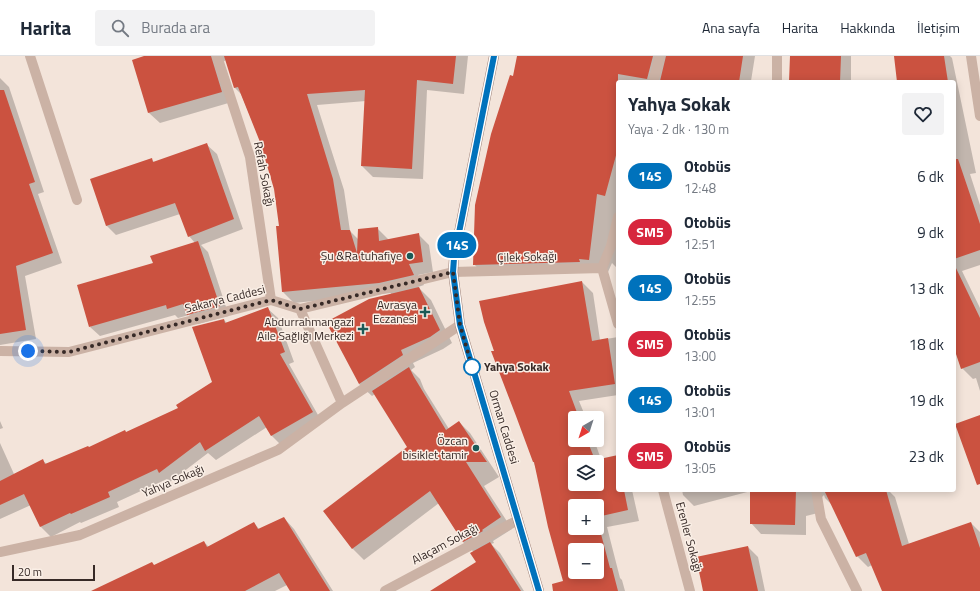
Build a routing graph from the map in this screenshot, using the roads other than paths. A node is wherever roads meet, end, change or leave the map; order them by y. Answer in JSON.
{"nodes":[{"id":1,"x":30,"y":56,"type":"edge"},
{"id":2,"x":217,"y":56,"type":"edge"},
{"id":3,"x":494,"y":56,"type":"edge"},
{"id":4,"x":660,"y":56,"type":"edge"},
{"id":5,"x":777,"y":56,"type":"edge"},
{"id":6,"x":972,"y":56,"type":"edge"},
{"id":7,"x":654,"y":80,"type":"edge"},
{"id":8,"x":777,"y":80,"type":"edge"},
{"id":9,"x":980,"y":116,"type":"edge"},
{"id":10,"x":77,"y":200,"type":"dead end"},
{"id":11,"x":616,"y":226,"type":"edge"},
{"id":12,"x":602,"y":268,"type":"junction"},
{"id":13,"x":453,"y":272,"type":"junction"},
{"id":14,"x":271,"y":300,"type":"junction"},
{"id":15,"x":300,"y":309,"type":"junction"},
{"id":16,"x":616,"y":317,"type":"edge"},
{"id":17,"x":460,"y":325,"type":"junction"},
{"id":18,"x":0,"y":350,"type":"edge"},
{"id":19,"x":342,"y":403,"type":"junction"},
{"id":20,"x":664,"y":492,"type":"edge"},
{"id":21,"x":816,"y":492,"type":"edge"},
{"id":22,"x":518,"y":520,"type":"junction"},
{"id":23,"x":0,"y":552,"type":"edge"},
{"id":24,"x":385,"y":591,"type":"edge"},
{"id":25,"x":539,"y":591,"type":"edge"},
{"id":26,"x":690,"y":591,"type":"edge"},
{"id":27,"x":857,"y":591,"type":"edge"}],
"edges":[{"from":1,"to":10,"type":"street"},
{"from":2,"to":14,"type":"street","name":"Refah Sokağı"},
{"from":3,"to":13,"type":"street","name":"Orman Caddesi"},
{"from":4,"to":7,"type":"street"},
{"from":5,"to":8,"type":"street"},
{"from":6,"to":9,"type":"street"},
{"from":11,"to":12,"type":"street"},
{"from":12,"to":13,"type":"street","name":"Çilek Sokağı"},
{"from":12,"to":16,"type":"street"},
{"from":13,"to":15,"type":"street"},
{"from":13,"to":17,"type":"street","name":"Orman Caddesi"},
{"from":14,"to":15,"type":"street","name":"Sakarya Caddesi"},
{"from":14,"to":18,"type":"street","name":"Sakarya Caddesi"},
{"from":15,"to":19,"type":"street"},
{"from":17,"to":19,"type":"street","name":"Yahya Sokağı"},
{"from":17,"to":22,"type":"street","name":"Orman Caddesi"},
{"from":19,"to":23,"type":"street","name":"Yahya Sokağı"},
{"from":20,"to":26,"type":"street","name":"Erenler Sokağı"},
{"from":21,"to":27,"type":"street"},
{"from":22,"to":24,"type":"street","name":"Alaçam Sokağı"},
{"from":22,"to":25,"type":"street","name":"Orman Caddesi"}]}
